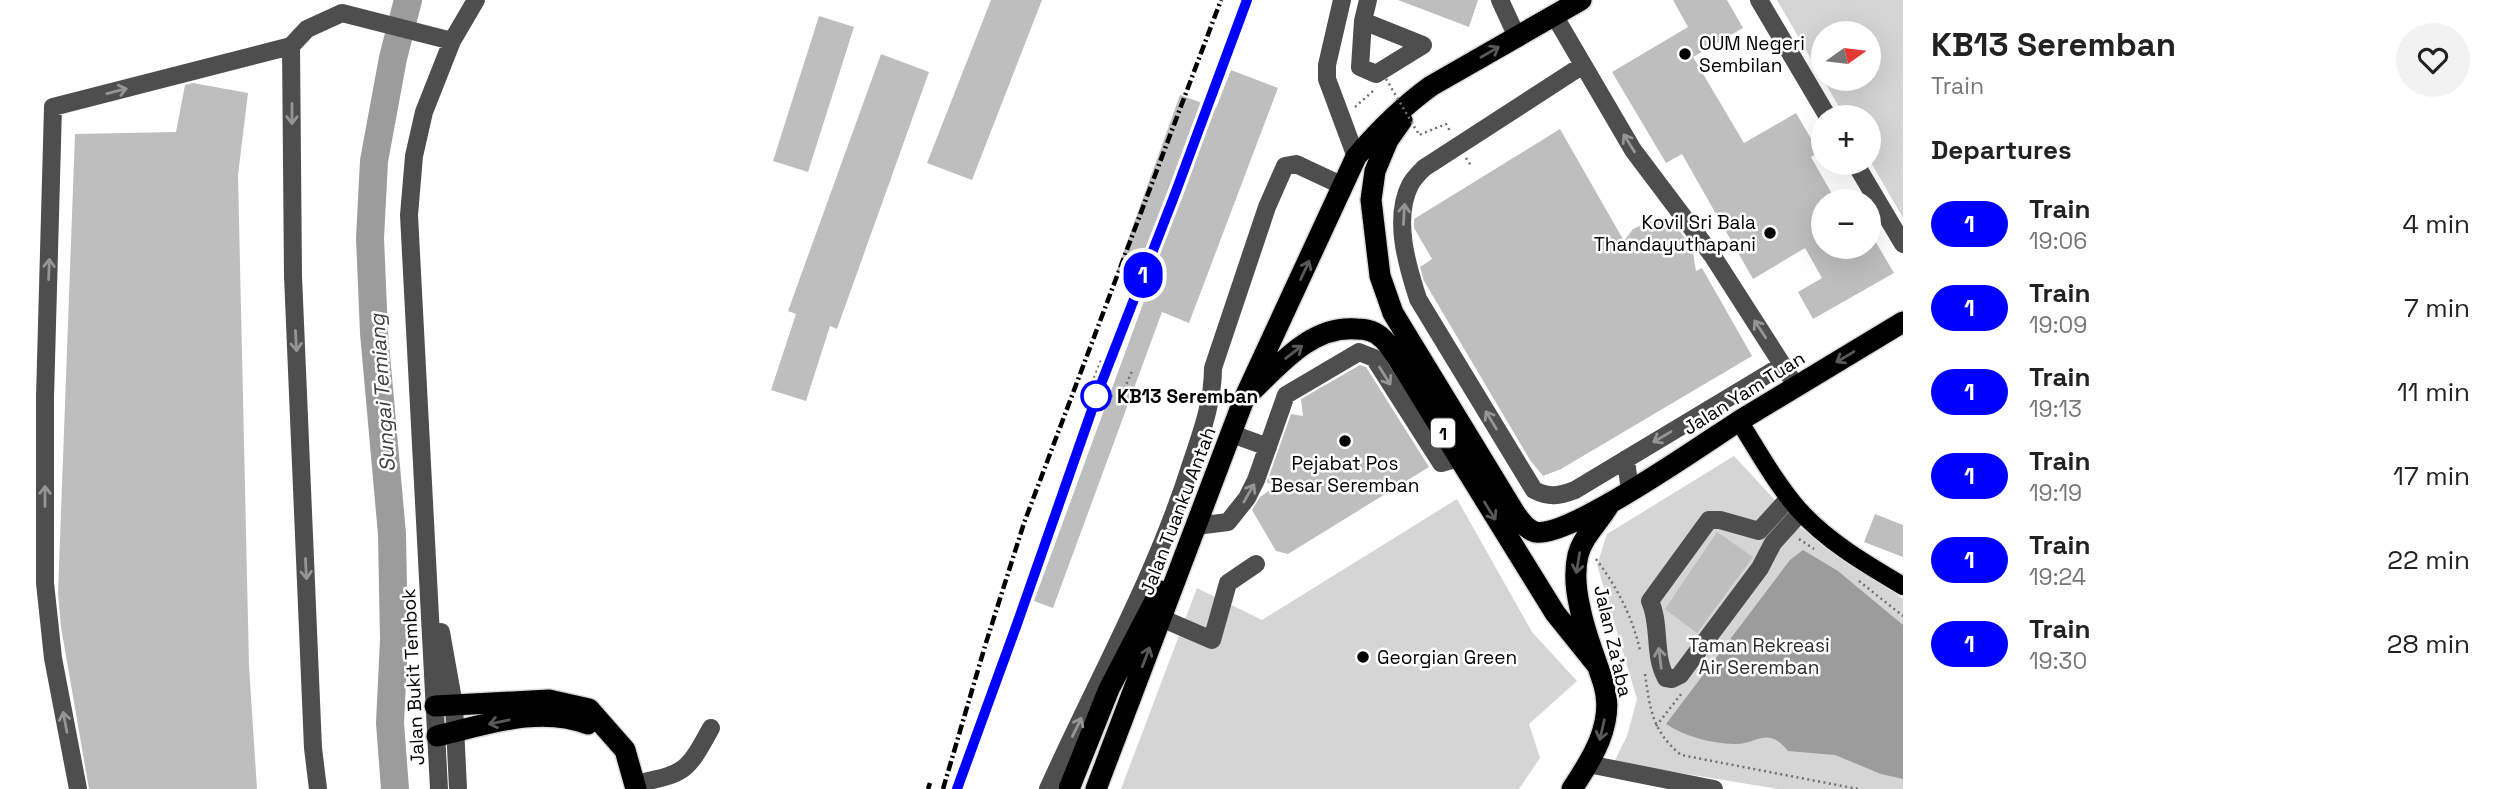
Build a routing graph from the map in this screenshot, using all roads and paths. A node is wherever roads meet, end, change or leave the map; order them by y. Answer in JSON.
{"nodes":[{"id":1,"x":476,"y":0,"type":"edge"},
{"id":2,"x":1342,"y":0,"type":"edge"},
{"id":3,"x":1368,"y":0,"type":"edge"},
{"id":4,"x":1500,"y":0,"type":"edge"},
{"id":5,"x":1581,"y":0,"type":"edge"},
{"id":6,"x":1759,"y":0,"type":"edge"},
{"id":7,"x":1554,"y":15,"type":"junction"},
{"id":8,"x":1363,"y":20,"type":"dead end"},
{"id":9,"x":1517,"y":37,"type":"junction"},
{"id":10,"x":452,"y":40,"type":"junction"},
{"id":11,"x":291,"y":46,"type":"junction"},
{"id":12,"x":1583,"y":65,"type":"junction"},
{"id":13,"x":1430,"y":86,"type":"junction"},
{"id":14,"x":1821,"y":105,"type":"edge"},
{"id":15,"x":1342,"y":118,"type":"junction"},
{"id":16,"x":1415,"y":128,"type":"dead end"},
{"id":17,"x":1356,"y":158,"type":"junction"},
{"id":18,"x":1862,"y":175,"type":"edge"},
{"id":19,"x":1343,"y":186,"type":"junction"},
{"id":20,"x":1903,"y":244,"type":"edge"},
{"id":21,"x":1903,"y":322,"type":"edge"},
{"id":22,"x":1101,"y":358,"type":"dead end"},
{"id":23,"x":1783,"y":365,"type":"junction"},
{"id":24,"x":1132,"y":371,"type":"dead end"},
{"id":25,"x":1797,"y":387,"type":"junction"},
{"id":26,"x":1244,"y":399,"type":"junction"},
{"id":27,"x":1739,"y":421,"type":"junction"},
{"id":28,"x":1232,"y":434,"type":"junction"},
{"id":29,"x":1268,"y":447,"type":"junction"},
{"id":30,"x":1458,"y":458,"type":"junction"},
{"id":31,"x":1626,"y":459,"type":"junction"},
{"id":32,"x":1630,"y":492,"type":"junction"},
{"id":33,"x":1609,"y":504,"type":"junction"},
{"id":34,"x":1795,"y":505,"type":"junction"},
{"id":35,"x":1193,"y":533,"type":"junction"},
{"id":36,"x":1766,"y":537,"type":"junction"},
{"id":37,"x":1583,"y":541,"type":"junction"},
{"id":38,"x":1256,"y":564,"type":"dead end"},
{"id":39,"x":1903,"y":586,"type":"edge"},
{"id":40,"x":1161,"y":618,"type":"junction"},
{"id":41,"x":1641,"y":656,"type":"dead end"},
{"id":42,"x":1596,"y":664,"type":"junction"},
{"id":43,"x":1643,"y":665,"type":"dead end"},
{"id":44,"x":445,"y":706,"type":"junction"},
{"id":45,"x":711,"y":728,"type":"dead end"},
{"id":46,"x":447,"y":733,"type":"junction"},
{"id":47,"x":613,"y":734,"type":"junction"},
{"id":48,"x":1588,"y":764,"type":"junction"},
{"id":49,"x":635,"y":786,"type":"edge"},
{"id":50,"x":78,"y":789,"type":"edge"},
{"id":51,"x":318,"y":789,"type":"edge"},
{"id":52,"x":439,"y":789,"type":"edge"},
{"id":53,"x":458,"y":789,"type":"edge"},
{"id":54,"x":1048,"y":789,"type":"edge"},
{"id":55,"x":1069,"y":789,"type":"edge"},
{"id":56,"x":1096,"y":789,"type":"edge"},
{"id":57,"x":1572,"y":789,"type":"edge"},
{"id":58,"x":1714,"y":789,"type":"edge"},
{"id":59,"x":1858,"y":789,"type":"edge"}],
"edges":[{"from":1,"to":10,"type":"street","name":"Jalan Bukit Tembok"},
{"from":2,"to":15,"type":"street"},
{"from":3,"to":8,"type":"street"},
{"from":4,"to":9,"type":"street"},
{"from":5,"to":7,"type":"highway","number":"1"},
{"from":6,"to":14,"type":"street"},
{"from":7,"to":9,"type":"highway","number":"1"},
{"from":7,"to":12,"type":"street"},
{"from":13,"to":9,"type":"highway","number":"1","one_way":true},
{"from":10,"to":11,"type":"street"},
{"from":10,"to":44,"type":"street","name":"Jalan Bukit Tembok"},
{"from":50,"to":11,"type":"street","one_way":true},
{"from":11,"to":51,"type":"street","one_way":true},
{"from":23,"to":12,"type":"street","one_way":true},
{"from":31,"to":12,"type":"street","one_way":true},
{"from":13,"to":17,"type":"highway","name":"Jalan Tuanku Antah","number":"1"},
{"from":13,"to":33,"type":"highway","number":"1"},
{"from":15,"to":16,"type":"path","bridge":true},
{"from":15,"to":17,"type":"street"},
{"from":17,"to":19,"type":"highway","name":"Jalan Tuanku Antah","number":"1"},
{"from":18,"to":20,"type":"street"},
{"from":26,"to":19,"type":"highway","name":"Jalan Tuanku Antah","number":"1","one_way":true},
{"from":54,"to":19,"type":"street","one_way":true},
{"from":21,"to":25,"type":"highway","name":"Jalan Yam Tuan","number":"1","one_way":true},
{"from":22,"to":24,"type":"path","bridge":true},
{"from":23,"to":25,"type":"street"},
{"from":23,"to":31,"type":"street","one_way":true},
{"from":25,"to":27,"type":"highway","name":"Jalan Yam Tuan","number":"1"},
{"from":26,"to":28,"type":"highway","name":"Jalan Tuanku Antah","number":"1"},
{"from":26,"to":30,"type":"highway","number":"1","one_way":true},
{"from":27,"to":32,"type":"highway","name":"Jalan Yam Tuan","number":"1"},
{"from":27,"to":34,"type":"main road"},
{"from":28,"to":29,"type":"street"},
{"from":28,"to":35,"type":"highway","name":"Jalan Tuanku Antah","number":"1"},
{"from":29,"to":30,"type":"street","one_way":true},
{"from":35,"to":29,"type":"street","one_way":true},
{"from":30,"to":42,"type":"highway","number":"1","one_way":true},
{"from":31,"to":32,"type":"street"},
{"from":32,"to":33,"type":"highway","name":"Jalan Yam Tuan","number":"1"},
{"from":33,"to":37,"type":"highway","name":"Jalan Za'aba","number":"1"},
{"from":34,"to":36,"type":"street"},
{"from":34,"to":39,"type":"main road"},
{"from":35,"to":40,"type":"highway","name":"Jalan Tuanku Antah","number":"1"},
{"from":35,"to":55,"type":"highway"},
{"from":36,"to":36,"type":"street","one_way":true},
{"from":37,"to":41,"type":"path"},
{"from":37,"to":42,"type":"highway","name":"Jalan Za'aba","number":"1","one_way":true},
{"from":38,"to":40,"type":"street"},
{"from":56,"to":40,"type":"highway","name":"Jalan Tuanku Antah","number":"1","one_way":true},
{"from":42,"to":48,"type":"highway","name":"Jalan Za'aba","number":"1","one_way":true},
{"from":43,"to":59,"type":"path"},
{"from":44,"to":46,"type":"street","name":"Jalan Bukit Tembok"},
{"from":44,"to":47,"type":"highway"},
{"from":45,"to":49,"type":"street"},
{"from":47,"to":46,"type":"highway","one_way":true},
{"from":46,"to":52,"type":"street","name":"Jalan Bukit Tembok"},
{"from":46,"to":53,"type":"street","name":"Jalan Bukit Tembok"},
{"from":47,"to":49,"type":"highway"},
{"from":48,"to":57,"type":"highway","name":"Jalan Za'aba","number":"1"},
{"from":48,"to":58,"type":"street"}]}
